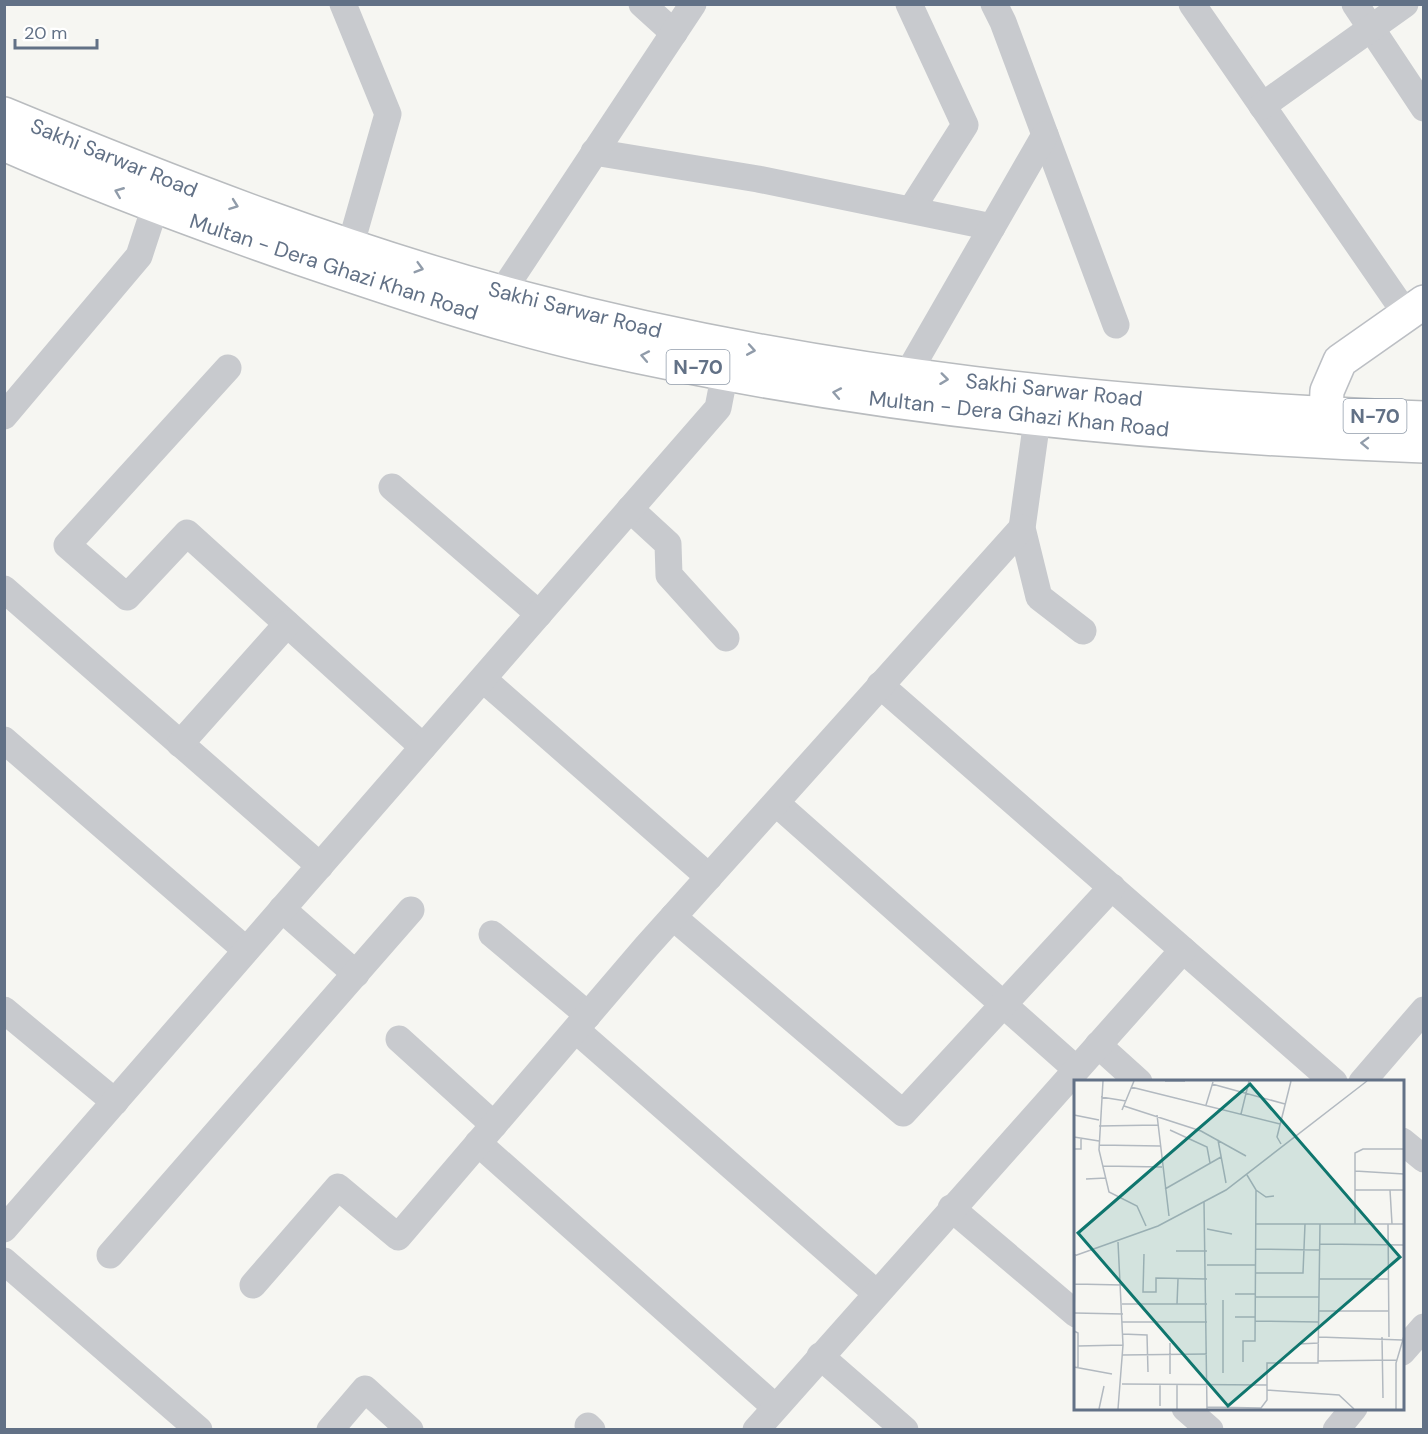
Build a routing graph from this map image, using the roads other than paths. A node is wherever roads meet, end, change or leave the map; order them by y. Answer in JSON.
{"nodes":[{"id":1,"x":343,"y":4,"type":"edge"},
{"id":2,"x":642,"y":4,"type":"edge"},
{"id":3,"x":693,"y":4,"type":"edge"},
{"id":4,"x":909,"y":4,"type":"edge"},
{"id":5,"x":994,"y":4,"type":"edge"},
{"id":6,"x":1192,"y":4,"type":"edge"},
{"id":7,"x":1355,"y":4,"type":"edge"},
{"id":8,"x":1405,"y":4,"type":"edge"},
{"id":9,"x":1371,"y":29,"type":"junction"},
{"id":10,"x":674,"y":33,"type":"junction"},
{"id":11,"x":1262,"y":106,"type":"junction"},
{"id":12,"x":1424,"y":108,"type":"edge"},
{"id":13,"x":4,"y":114,"type":"edge"},
{"id":14,"x":1045,"y":135,"type":"junction"},
{"id":15,"x":4,"y":144,"type":"edge"},
{"id":16,"x":594,"y":152,"type":"junction"},
{"id":17,"x":155,"y":207,"type":"junction"},
{"id":18,"x":911,"y":210,"type":"junction"},
{"id":19,"x":992,"y":227,"type":"junction"},
{"id":20,"x":350,"y":247,"type":"junction"},
{"id":21,"x":502,"y":292,"type":"junction"},
{"id":22,"x":1415,"y":308,"type":"edge"},
{"id":23,"x":1116,"y":325,"type":"dead end"},
{"id":24,"x":595,"y":332,"type":"junction"},
{"id":25,"x":228,"y":368,"type":"dead end"},
{"id":26,"x":725,"y":372,"type":"junction"},
{"id":27,"x":908,"y":375,"type":"junction"},
{"id":28,"x":1326,"y":414,"type":"junction"},
{"id":29,"x":4,"y":416,"type":"edge"},
{"id":30,"x":1424,"y":418,"type":"edge"},
{"id":31,"x":1037,"y":420,"type":"junction"},
{"id":32,"x":1424,"y":446,"type":"edge"},
{"id":33,"x":392,"y":487,"type":"dead end"},
{"id":34,"x":630,"y":509,"type":"junction"},
{"id":35,"x":1022,"y":528,"type":"junction"},
{"id":36,"x":4,"y":590,"type":"edge"},
{"id":37,"x":539,"y":614,"type":"junction"},
{"id":38,"x":287,"y":624,"type":"junction"},
{"id":39,"x":1083,"y":631,"type":"dead end"},
{"id":40,"x":726,"y":638,"type":"dead end"},
{"id":41,"x":483,"y":679,"type":"junction"},
{"id":42,"x":880,"y":686,"type":"junction"},
{"id":43,"x":4,"y":740,"type":"edge"},
{"id":44,"x":180,"y":744,"type":"junction"},
{"id":45,"x":423,"y":747,"type":"junction"},
{"id":46,"x":776,"y":803,"type":"junction"},
{"id":47,"x":320,"y":866,"type":"junction"},
{"id":48,"x":709,"y":877,"type":"junction"},
{"id":49,"x":1112,"y":887,"type":"junction"},
{"id":50,"x":282,"y":909,"type":"junction"},
{"id":51,"x":411,"y":910,"type":"dead end"},
{"id":52,"x":674,"y":917,"type":"junction"},
{"id":53,"x":492,"y":934,"type":"dead end"},
{"id":54,"x":246,"y":950,"type":"junction"},
{"id":55,"x":1183,"y":950,"type":"junction"},
{"id":56,"x":356,"y":975,"type":"junction"},
{"id":57,"x":1003,"y":1005,"type":"junction"},
{"id":58,"x":4,"y":1010,"type":"edge"},
{"id":59,"x":1424,"y":1010,"type":"edge"},
{"id":60,"x":582,"y":1022,"type":"junction"},
{"id":61,"x":399,"y":1040,"type":"dead end"},
{"id":62,"x":1098,"y":1045,"type":"junction"},
{"id":63,"x":1076,"y":1069,"type":"junction"},
{"id":64,"x":1137,"y":1080,"type":"edge"},
{"id":65,"x":1332,"y":1080,"type":"edge"},
{"id":66,"x":1364,"y":1080,"type":"edge"},
{"id":67,"x":115,"y":1102,"type":"junction"},
{"id":68,"x":486,"y":1134,"type":"junction"},
{"id":69,"x":1404,"y":1143,"type":"edge"},
{"id":70,"x":1424,"y":1159,"type":"edge"},
{"id":71,"x":951,"y":1208,"type":"junction"},
{"id":72,"x":4,"y":1229,"type":"edge"},
{"id":73,"x":110,"y":1255,"type":"dead end"},
{"id":74,"x":4,"y":1261,"type":"edge"},
{"id":75,"x":253,"y":1285,"type":"dead end"},
{"id":76,"x":876,"y":1293,"type":"junction"},
{"id":77,"x":1074,"y":1312,"type":"edge"},
{"id":78,"x":1418,"y":1326,"type":"edge"},
{"id":79,"x":1404,"y":1349,"type":"edge"},
{"id":80,"x":820,"y":1356,"type":"junction"},
{"id":81,"x":775,"y":1407,"type":"junction"},
{"id":82,"x":1187,"y":1410,"type":"edge"},
{"id":83,"x":1352,"y":1410,"type":"edge"},
{"id":84,"x":199,"y":1430,"type":"edge"},
{"id":85,"x":330,"y":1430,"type":"edge"},
{"id":86,"x":410,"y":1430,"type":"edge"},
{"id":87,"x":756,"y":1430,"type":"edge"},
{"id":88,"x":905,"y":1430,"type":"edge"},
{"id":89,"x":1210,"y":1430,"type":"edge"},
{"id":90,"x":1336,"y":1430,"type":"edge"}],
"edges":[{"from":1,"to":20,"type":"street"},
{"from":2,"to":10,"type":"street"},
{"from":3,"to":10,"type":"street"},
{"from":4,"to":18,"type":"street"},
{"from":5,"to":14,"type":"street"},
{"from":6,"to":11,"type":"street"},
{"from":7,"to":9,"type":"street"},
{"from":8,"to":9,"type":"street"},
{"from":9,"to":11,"type":"street"},
{"from":9,"to":12,"type":"street"},
{"from":10,"to":16,"type":"street"},
{"from":11,"to":22,"type":"street"},
{"from":13,"to":20,"type":"main road","name":"Sakhi Sarwar Road","number":"N-70","one_way":true},
{"from":14,"to":19,"type":"street"},
{"from":14,"to":23,"type":"street"},
{"from":17,"to":15,"type":"main road","name":"Multan - Dera Ghazi Khan Road","number":"N-70","one_way":true},
{"from":16,"to":18,"type":"street"},
{"from":16,"to":21,"type":"street"},
{"from":17,"to":24,"type":"main road","name":"Multan - Dera Ghazi Khan Road","number":"N-70"},
{"from":17,"to":29,"type":"street"},
{"from":18,"to":19,"type":"street"},
{"from":19,"to":27,"type":"street"},
{"from":20,"to":21,"type":"main road","name":"Sakhi Sarwar Road","number":"N-70","one_way":true},
{"from":21,"to":24,"type":"main road","name":"Sakhi Sarwar Road","number":"N-70"},
{"from":22,"to":28,"type":"main road"},
{"from":26,"to":24,"type":"main road","name":"Multan - Dera Ghazi Khan Road","number":"N-70","one_way":true},
{"from":24,"to":27,"type":"main road","name":"Sakhi Sarwar Road","number":"N-70","one_way":true},
{"from":25,"to":38,"type":"street"},
{"from":31,"to":26,"type":"main road","name":"Multan - Dera Ghazi Khan Road","number":"N-70","one_way":true},
{"from":26,"to":34,"type":"street"},
{"from":27,"to":28,"type":"main road","name":"Sakhi Sarwar Road","number":"N-70","one_way":true},
{"from":28,"to":30,"type":"main road","name":"Sakhi Sarwar Road","number":"N-70"},
{"from":32,"to":31,"type":"main road","name":"Multan - Dera Ghazi Khan Road","number":"N-70","one_way":true},
{"from":31,"to":35,"type":"street"},
{"from":33,"to":37,"type":"street"},
{"from":34,"to":37,"type":"street"},
{"from":34,"to":40,"type":"street"},
{"from":35,"to":39,"type":"street"},
{"from":35,"to":42,"type":"street"},
{"from":36,"to":44,"type":"street"},
{"from":37,"to":41,"type":"street"},
{"from":38,"to":44,"type":"street"},
{"from":38,"to":45,"type":"street"},
{"from":41,"to":45,"type":"street"},
{"from":41,"to":48,"type":"street"},
{"from":42,"to":46,"type":"street"},
{"from":42,"to":49,"type":"street"},
{"from":43,"to":54,"type":"street"},
{"from":44,"to":47,"type":"street"},
{"from":45,"to":47,"type":"street"},
{"from":46,"to":48,"type":"street"},
{"from":46,"to":57,"type":"street"},
{"from":47,"to":50,"type":"street"},
{"from":48,"to":52,"type":"street"},
{"from":49,"to":55,"type":"street"},
{"from":49,"to":57,"type":"street"},
{"from":50,"to":54,"type":"street"},
{"from":50,"to":56,"type":"street"},
{"from":51,"to":56,"type":"street"},
{"from":52,"to":57,"type":"street"},
{"from":52,"to":60,"type":"street"},
{"from":53,"to":60,"type":"street"},
{"from":54,"to":67,"type":"street"},
{"from":55,"to":62,"type":"street"},
{"from":55,"to":65,"type":"street"},
{"from":56,"to":73,"type":"street"},
{"from":57,"to":63,"type":"street"},
{"from":58,"to":67,"type":"street"},
{"from":59,"to":66,"type":"street"},
{"from":60,"to":68,"type":"street"},
{"from":60,"to":76,"type":"street"},
{"from":61,"to":68,"type":"street"},
{"from":62,"to":63,"type":"street"},
{"from":62,"to":64,"type":"street"},
{"from":63,"to":71,"type":"street"},
{"from":67,"to":72,"type":"street"},
{"from":68,"to":75,"type":"street"},
{"from":68,"to":81,"type":"street"},
{"from":69,"to":70,"type":"street"},
{"from":71,"to":76,"type":"street"},
{"from":71,"to":77,"type":"street"},
{"from":74,"to":84,"type":"street"},
{"from":76,"to":80,"type":"street"},
{"from":78,"to":79,"type":"street"},
{"from":80,"to":81,"type":"street"},
{"from":80,"to":88,"type":"street"},
{"from":81,"to":87,"type":"street"},
{"from":82,"to":89,"type":"street"},
{"from":83,"to":90,"type":"street"},
{"from":85,"to":86,"type":"street"}]}
